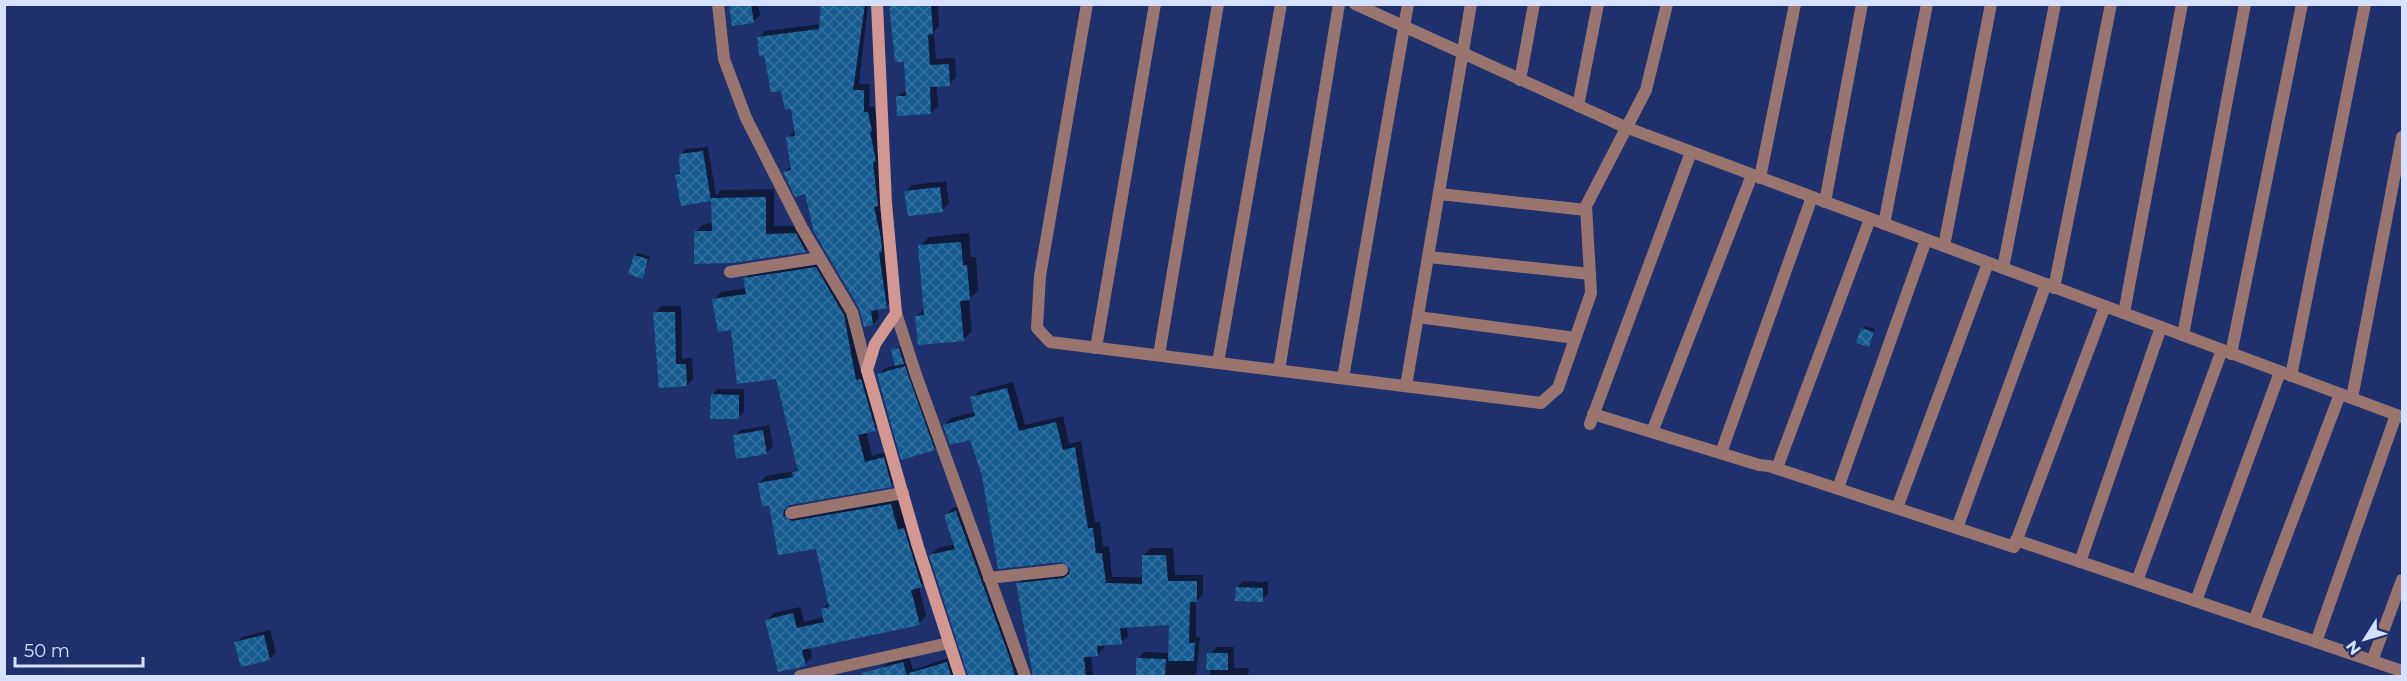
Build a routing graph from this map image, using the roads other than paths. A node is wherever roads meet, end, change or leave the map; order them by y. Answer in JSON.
{"nodes":[{"id":1,"x":718,"y":4,"type":"edge"},
{"id":2,"x":877,"y":4,"type":"edge"},
{"id":3,"x":1087,"y":4,"type":"edge"},
{"id":4,"x":1155,"y":4,"type":"edge"},
{"id":5,"x":1218,"y":4,"type":"edge"},
{"id":6,"x":1281,"y":4,"type":"edge"},
{"id":7,"x":1339,"y":4,"type":"edge"},
{"id":8,"x":1355,"y":4,"type":"edge"},
{"id":9,"x":1408,"y":4,"type":"edge"},
{"id":10,"x":1471,"y":4,"type":"edge"},
{"id":11,"x":1534,"y":4,"type":"edge"},
{"id":12,"x":1598,"y":4,"type":"edge"},
{"id":13,"x":1668,"y":4,"type":"edge"},
{"id":14,"x":1795,"y":4,"type":"edge"},
{"id":15,"x":1862,"y":4,"type":"edge"},
{"id":16,"x":1928,"y":4,"type":"edge"},
{"id":17,"x":1991,"y":4,"type":"edge"},
{"id":18,"x":2055,"y":4,"type":"edge"},
{"id":19,"x":2111,"y":4,"type":"edge"},
{"id":20,"x":2182,"y":4,"type":"edge"},
{"id":21,"x":2245,"y":4,"type":"edge"},
{"id":22,"x":2302,"y":4,"type":"edge"},
{"id":23,"x":2365,"y":4,"type":"edge"},
{"id":24,"x":1404,"y":27,"type":"junction"},
{"id":25,"x":1462,"y":53,"type":"junction"},
{"id":26,"x":1520,"y":80,"type":"junction"},
{"id":27,"x":1578,"y":106,"type":"junction"},
{"id":28,"x":1625,"y":127,"type":"junction"},
{"id":29,"x":2403,"y":136,"type":"edge"},
{"id":30,"x":1691,"y":152,"type":"junction"},
{"id":31,"x":1756,"y":176,"type":"junction"},
{"id":32,"x":1440,"y":194,"type":"junction"},
{"id":33,"x":1812,"y":197,"type":"junction"},
{"id":34,"x":1825,"y":202,"type":"junction"},
{"id":35,"x":1586,"y":210,"type":"junction"},
{"id":36,"x":1870,"y":219,"type":"junction"},
{"id":37,"x":1884,"y":224,"type":"junction"},
{"id":38,"x":1926,"y":240,"type":"junction"},
{"id":39,"x":1944,"y":246,"type":"junction"},
{"id":40,"x":1429,"y":257,"type":"junction"},
{"id":41,"x":819,"y":258,"type":"junction"},
{"id":42,"x":1988,"y":263,"type":"junction"},
{"id":43,"x":2003,"y":268,"type":"junction"},
{"id":44,"x":730,"y":272,"type":"dead end"},
{"id":45,"x":1590,"y":274,"type":"junction"},
{"id":46,"x":2050,"y":286,"type":"junction"},
{"id":47,"x":2105,"y":306,"type":"junction"},
{"id":48,"x":896,"y":313,"type":"junction"},
{"id":49,"x":2124,"y":313,"type":"junction"},
{"id":50,"x":1418,"y":317,"type":"junction"},
{"id":51,"x":2162,"y":327,"type":"junction"},
{"id":52,"x":2182,"y":335,"type":"junction"},
{"id":53,"x":1575,"y":338,"type":"junction"},
{"id":54,"x":1096,"y":348,"type":"junction"},
{"id":55,"x":2227,"y":352,"type":"junction"},
{"id":56,"x":1159,"y":355,"type":"junction"},
{"id":57,"x":1218,"y":363,"type":"junction"},
{"id":58,"x":867,"y":370,"type":"junction"},
{"id":59,"x":1280,"y":370,"type":"junction"},
{"id":60,"x":2286,"y":374,"type":"junction"},
{"id":61,"x":1343,"y":378,"type":"junction"},
{"id":62,"x":1406,"y":386,"type":"junction"},
{"id":63,"x":2340,"y":394,"type":"junction"},
{"id":64,"x":2352,"y":398,"type":"junction"},
{"id":65,"x":2399,"y":416,"type":"edge"},
{"id":66,"x":1652,"y":432,"type":"junction"},
{"id":67,"x":1721,"y":453,"type":"junction"},
{"id":68,"x":1777,"y":468,"type":"junction"},
{"id":69,"x":1838,"y":488,"type":"junction"},
{"id":70,"x":903,"y":493,"type":"junction"},
{"id":71,"x":1897,"y":508,"type":"junction"},
{"id":72,"x":791,"y":513,"type":"dead end"},
{"id":73,"x":1957,"y":528,"type":"junction"},
{"id":74,"x":2016,"y":540,"type":"junction"},
{"id":75,"x":2080,"y":562,"type":"junction"},
{"id":76,"x":1062,"y":570,"type":"dead end"},
{"id":77,"x":989,"y":578,"type":"junction"},
{"id":78,"x":2403,"y":580,"type":"edge"},
{"id":79,"x":2137,"y":581,"type":"junction"},
{"id":80,"x":2196,"y":602,"type":"junction"},
{"id":81,"x":2254,"y":621,"type":"junction"},
{"id":82,"x":2316,"y":642,"type":"junction"},
{"id":83,"x":949,"y":643,"type":"junction"},
{"id":84,"x":2372,"y":661,"type":"junction"},
{"id":85,"x":2403,"y":671,"type":"edge"},
{"id":86,"x":800,"y":676,"type":"edge"},
{"id":87,"x":960,"y":676,"type":"edge"},
{"id":88,"x":1025,"y":676,"type":"edge"}],
"edges":[{"from":1,"to":41,"type":"street"},
{"from":2,"to":48,"type":"street"},
{"from":3,"to":54,"type":"street"},
{"from":4,"to":54,"type":"street"},
{"from":5,"to":56,"type":"street"},
{"from":6,"to":57,"type":"street"},
{"from":7,"to":59,"type":"street"},
{"from":8,"to":24,"type":"street"},
{"from":9,"to":24,"type":"street"},
{"from":10,"to":25,"type":"street"},
{"from":11,"to":26,"type":"street"},
{"from":12,"to":27,"type":"street"},
{"from":13,"to":28,"type":"street"},
{"from":14,"to":31,"type":"street"},
{"from":15,"to":34,"type":"street"},
{"from":16,"to":37,"type":"street"},
{"from":17,"to":39,"type":"street"},
{"from":18,"to":43,"type":"street"},
{"from":19,"to":46,"type":"street"},
{"from":20,"to":49,"type":"street"},
{"from":21,"to":52,"type":"street"},
{"from":22,"to":55,"type":"street"},
{"from":23,"to":60,"type":"street"},
{"from":24,"to":25,"type":"street"},
{"from":24,"to":61,"type":"street"},
{"from":25,"to":26,"type":"street"},
{"from":25,"to":32,"type":"street"},
{"from":26,"to":27,"type":"street"},
{"from":27,"to":28,"type":"street"},
{"from":28,"to":30,"type":"street"},
{"from":28,"to":35,"type":"street"},
{"from":29,"to":64,"type":"street"},
{"from":30,"to":31,"type":"street"},
{"from":30,"to":66,"type":"street"},
{"from":31,"to":33,"type":"street"},
{"from":31,"to":66,"type":"street"},
{"from":32,"to":35,"type":"street"},
{"from":32,"to":40,"type":"street"},
{"from":33,"to":34,"type":"street"},
{"from":33,"to":67,"type":"street"},
{"from":34,"to":36,"type":"street"},
{"from":35,"to":45,"type":"street"},
{"from":36,"to":37,"type":"street"},
{"from":36,"to":68,"type":"street"},
{"from":37,"to":38,"type":"street"},
{"from":38,"to":39,"type":"street"},
{"from":38,"to":69,"type":"street"},
{"from":39,"to":42,"type":"street"},
{"from":40,"to":45,"type":"street"},
{"from":40,"to":50,"type":"street"},
{"from":41,"to":44,"type":"street"},
{"from":41,"to":58,"type":"street"},
{"from":42,"to":43,"type":"street"},
{"from":42,"to":71,"type":"street"},
{"from":43,"to":46,"type":"street"},
{"from":45,"to":53,"type":"street"},
{"from":46,"to":47,"type":"street"},
{"from":46,"to":73,"type":"street"},
{"from":47,"to":49,"type":"street"},
{"from":47,"to":74,"type":"street"},
{"from":48,"to":58,"type":"street"},
{"from":48,"to":77,"type":"street"},
{"from":49,"to":51,"type":"street"},
{"from":50,"to":53,"type":"street"},
{"from":50,"to":62,"type":"street"},
{"from":51,"to":52,"type":"street"},
{"from":51,"to":75,"type":"street"},
{"from":52,"to":55,"type":"street"},
{"from":53,"to":62,"type":"street"},
{"from":54,"to":56,"type":"street"},
{"from":55,"to":60,"type":"street"},
{"from":55,"to":79,"type":"street"},
{"from":56,"to":57,"type":"street"},
{"from":57,"to":59,"type":"street"},
{"from":58,"to":70,"type":"street"},
{"from":59,"to":61,"type":"street"},
{"from":60,"to":63,"type":"street"},
{"from":60,"to":80,"type":"street"},
{"from":61,"to":62,"type":"street"},
{"from":63,"to":64,"type":"street"},
{"from":63,"to":81,"type":"street"},
{"from":64,"to":65,"type":"street"},
{"from":65,"to":82,"type":"street"},
{"from":66,"to":67,"type":"street"},
{"from":67,"to":68,"type":"street"},
{"from":68,"to":69,"type":"street"},
{"from":69,"to":71,"type":"street"},
{"from":70,"to":72,"type":"street"},
{"from":70,"to":83,"type":"street"},
{"from":71,"to":73,"type":"street"},
{"from":73,"to":74,"type":"street"},
{"from":74,"to":75,"type":"street"},
{"from":75,"to":79,"type":"street"},
{"from":76,"to":77,"type":"street"},
{"from":77,"to":88,"type":"street"},
{"from":78,"to":84,"type":"street"},
{"from":79,"to":80,"type":"street"},
{"from":80,"to":81,"type":"street"},
{"from":81,"to":82,"type":"street"},
{"from":82,"to":84,"type":"street"},
{"from":83,"to":86,"type":"street"},
{"from":83,"to":87,"type":"street"},
{"from":84,"to":85,"type":"street"}]}
